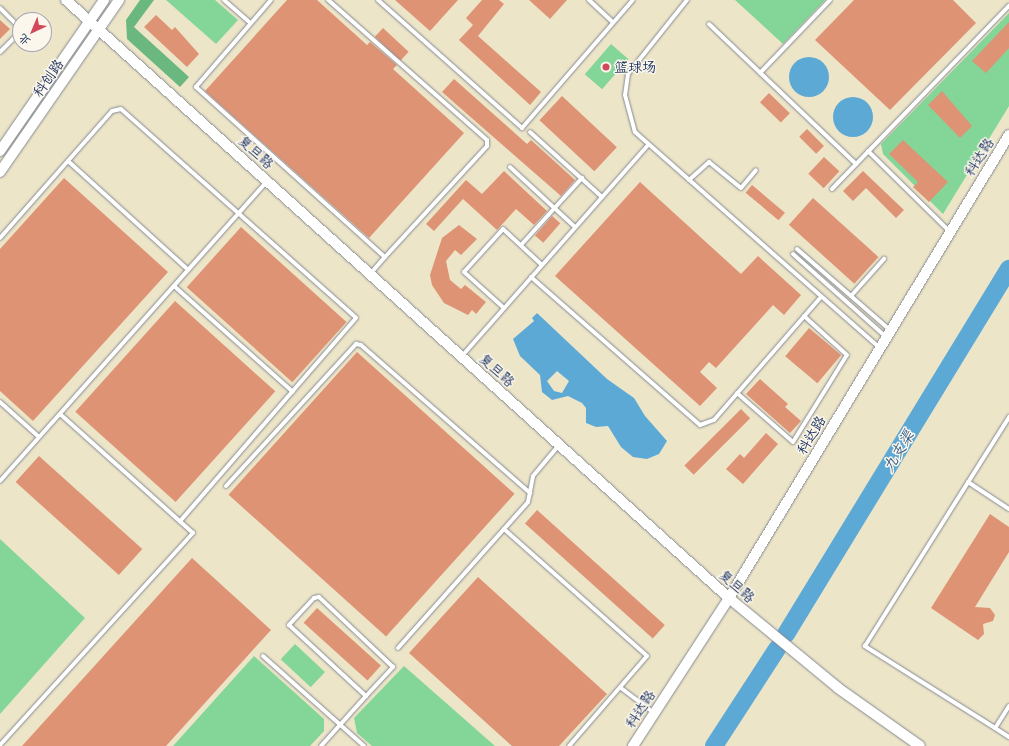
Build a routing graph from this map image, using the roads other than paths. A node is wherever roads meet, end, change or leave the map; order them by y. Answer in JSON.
{"nodes":[{"id":1,"x":66,"y":0,"type":"edge"},
{"id":2,"x":104,"y":0,"type":"edge"},
{"id":3,"x":119,"y":0,"type":"edge"},
{"id":4,"x":224,"y":0,"type":"edge"},
{"id":5,"x":271,"y":0,"type":"edge"},
{"id":6,"x":328,"y":0,"type":"edge"},
{"id":7,"x":378,"y":0,"type":"edge"},
{"id":8,"x":588,"y":0,"type":"edge"},
{"id":9,"x":632,"y":0,"type":"edge"},
{"id":10,"x":687,"y":0,"type":"edge"},
{"id":11,"x":830,"y":0,"type":"edge"},
{"id":12,"x":1009,"y":6,"type":"edge"},
{"id":13,"x":0,"y":8,"type":"edge"},
{"id":14,"x":90,"y":21,"type":"junction"},
{"id":15,"x":613,"y":22,"type":"junction"},
{"id":16,"x":250,"y":23,"type":"junction"},
{"id":17,"x":709,"y":24,"type":"dead end"},
{"id":18,"x":99,"y":30,"type":"junction"},
{"id":19,"x":0,"y":52,"type":"edge"},
{"id":20,"x":760,"y":73,"type":"junction"},
{"id":21,"x":530,"y":132,"type":"dead end"},
{"id":22,"x":1009,"y":135,"type":"edge"},
{"id":23,"x":648,"y":145,"type":"junction"},
{"id":24,"x":0,"y":151,"type":"edge"},
{"id":25,"x":868,"y":151,"type":"junction"},
{"id":26,"x":68,"y":161,"type":"junction"},
{"id":27,"x":856,"y":164,"type":"junction"},
{"id":28,"x":510,"y":167,"type":"dead end"},
{"id":29,"x":756,"y":170,"type":"dead end"},
{"id":30,"x":0,"y":172,"type":"edge"},
{"id":31,"x":582,"y":178,"type":"junction"},
{"id":32,"x":689,"y":180,"type":"junction"},
{"id":33,"x":267,"y":181,"type":"junction"},
{"id":34,"x":832,"y":189,"type":"dead end"},
{"id":35,"x":602,"y":197,"type":"junction"},
{"id":36,"x":555,"y":208,"type":"junction"},
{"id":37,"x":239,"y":213,"type":"junction"},
{"id":38,"x":575,"y":227,"type":"junction"},
{"id":39,"x":949,"y":232,"type":"junction"},
{"id":40,"x":0,"y":238,"type":"edge"},
{"id":41,"x":521,"y":245,"type":"junction"},
{"id":42,"x":797,"y":249,"type":"dead end"},
{"id":43,"x":793,"y":254,"type":"dead end"},
{"id":44,"x":385,"y":257,"type":"junction"},
{"id":45,"x":884,"y":259,"type":"dead end"},
{"id":46,"x":542,"y":265,"type":"junction"},
{"id":47,"x":188,"y":270,"type":"junction"},
{"id":48,"x":370,"y":274,"type":"junction"},
{"id":49,"x":531,"y":277,"type":"junction"},
{"id":50,"x":174,"y":286,"type":"junction"},
{"id":51,"x":851,"y":296,"type":"junction"},
{"id":52,"x":821,"y":297,"type":"junction"},
{"id":53,"x":504,"y":308,"type":"junction"},
{"id":54,"x":804,"y":316,"type":"junction"},
{"id":55,"x":888,"y":334,"type":"junction"},
{"id":56,"x":880,"y":348,"type":"junction"},
{"id":57,"x":462,"y":357,"type":"junction"},
{"id":58,"x":293,"y":392,"type":"junction"},
{"id":59,"x":737,"y":393,"type":"junction"},
{"id":60,"x":0,"y":402,"type":"edge"},
{"id":61,"x":60,"y":414,"type":"junction"},
{"id":62,"x":1009,"y":417,"type":"edge"},
{"id":63,"x":39,"y":437,"type":"junction"},
{"id":64,"x":559,"y":445,"type":"junction"},
{"id":65,"x":0,"y":481,"type":"edge"},
{"id":66,"x":968,"y":482,"type":"junction"},
{"id":67,"x":226,"y":486,"type":"dead end"},
{"id":68,"x":530,"y":493,"type":"junction"},
{"id":69,"x":1009,"y":509,"type":"edge"},
{"id":70,"x":180,"y":521,"type":"junction"},
{"id":71,"x":504,"y":529,"type":"junction"},
{"id":72,"x":729,"y":598,"type":"junction"},
{"id":73,"x":398,"y":648,"type":"dead end"},
{"id":74,"x":263,"y":656,"type":"dead end"},
{"id":75,"x":621,"y":688,"type":"junction"},
{"id":76,"x":366,"y":696,"type":"junction"},
{"id":77,"x":1009,"y":706,"type":"edge"},
{"id":78,"x":654,"y":713,"type":"junction"},
{"id":79,"x":340,"y":725,"type":"junction"},
{"id":80,"x":995,"y":728,"type":"junction"},
{"id":81,"x":1009,"y":737,"type":"edge"},
{"id":82,"x":0,"y":745,"type":"edge"},
{"id":83,"x":321,"y":746,"type":"edge"},
{"id":84,"x":364,"y":746,"type":"edge"},
{"id":85,"x":569,"y":746,"type":"edge"},
{"id":86,"x":633,"y":746,"type":"edge"},
{"id":87,"x":920,"y":746,"type":"edge"}],
"edges":[{"from":1,"to":14,"type":"street","name":"复旦路"},
{"from":2,"to":14,"type":"street","name":"科创路"},
{"from":3,"to":18,"type":"street","name":"科创路"},
{"from":4,"to":16,"type":"lane"},
{"from":5,"to":16,"type":"lane"},
{"from":6,"to":44,"type":"lane"},
{"from":7,"to":15,"type":"lane"},
{"from":8,"to":15,"type":"lane"},
{"from":9,"to":15,"type":"lane"},
{"from":10,"to":23,"type":"lane"},
{"from":11,"to":20,"type":"lane"},
{"from":12,"to":25,"type":"lane"},
{"from":13,"to":19,"type":"lane"},
{"from":14,"to":18,"type":"street","name":"复旦路"},
{"from":14,"to":24,"type":"street","name":"科创路"},
{"from":16,"to":44,"type":"lane"},
{"from":17,"to":20,"type":"lane"},
{"from":18,"to":30,"type":"street","name":"科创路"},
{"from":18,"to":33,"type":"street","name":"复旦路"},
{"from":20,"to":27,"type":"lane"},
{"from":21,"to":31,"type":"lane"},
{"from":22,"to":39,"type":"street","name":"科达路"},
{"from":23,"to":32,"type":"lane"},
{"from":23,"to":35,"type":"lane"},
{"from":25,"to":27,"type":"lane"},
{"from":25,"to":39,"type":"lane"},
{"from":26,"to":37,"type":"lane"},
{"from":26,"to":40,"type":"lane"},
{"from":26,"to":47,"type":"lane"},
{"from":27,"to":34,"type":"lane"},
{"from":28,"to":36,"type":"lane"},
{"from":29,"to":32,"type":"lane"},
{"from":31,"to":35,"type":"lane"},
{"from":31,"to":36,"type":"lane"},
{"from":32,"to":52,"type":"lane"},
{"from":33,"to":37,"type":"lane"},
{"from":33,"to":48,"type":"street","name":"复旦路"},
{"from":35,"to":38,"type":"lane"},
{"from":36,"to":38,"type":"lane"},
{"from":36,"to":41,"type":"lane"},
{"from":37,"to":47,"type":"lane"},
{"from":37,"to":58,"type":"lane"},
{"from":38,"to":46,"type":"lane"},
{"from":39,"to":55,"type":"street","name":"科达路"},
{"from":41,"to":46,"type":"lane"},
{"from":41,"to":53,"type":"lane"},
{"from":42,"to":51,"type":"lane"},
{"from":43,"to":55,"type":"lane"},
{"from":44,"to":48,"type":"lane"},
{"from":45,"to":51,"type":"lane"},
{"from":46,"to":49,"type":"lane"},
{"from":47,"to":50,"type":"lane"},
{"from":48,"to":57,"type":"street","name":"复旦路"},
{"from":49,"to":53,"type":"lane"},
{"from":49,"to":59,"type":"lane"},
{"from":50,"to":58,"type":"lane"},
{"from":50,"to":61,"type":"lane"},
{"from":51,"to":55,"type":"lane"},
{"from":52,"to":54,"type":"lane"},
{"from":52,"to":56,"type":"lane"},
{"from":53,"to":57,"type":"lane"},
{"from":54,"to":59,"type":"lane"},
{"from":54,"to":59,"type":"lane"},
{"from":55,"to":56,"type":"street","name":"科达路"},
{"from":56,"to":72,"type":"street","name":"科达路"},
{"from":57,"to":64,"type":"street","name":"复旦路"},
{"from":58,"to":70,"type":"lane"},
{"from":60,"to":63,"type":"lane"},
{"from":61,"to":63,"type":"lane"},
{"from":61,"to":70,"type":"lane"},
{"from":62,"to":66,"type":"lane"},
{"from":63,"to":65,"type":"lane"},
{"from":64,"to":68,"type":"lane"},
{"from":64,"to":72,"type":"street","name":"复旦路"},
{"from":66,"to":69,"type":"lane"},
{"from":66,"to":80,"type":"lane"},
{"from":67,"to":68,"type":"lane"},
{"from":68,"to":71,"type":"lane"},
{"from":70,"to":82,"type":"lane"},
{"from":71,"to":73,"type":"lane"},
{"from":71,"to":75,"type":"lane"},
{"from":72,"to":78,"type":"street","name":"科达路"},
{"from":72,"to":87,"type":"street","name":"复旦路"},
{"from":74,"to":79,"type":"lane"},
{"from":75,"to":78,"type":"lane"},
{"from":75,"to":85,"type":"lane"},
{"from":76,"to":76,"type":"lane"},
{"from":76,"to":79,"type":"lane"},
{"from":77,"to":80,"type":"lane"},
{"from":78,"to":86,"type":"street","name":"科达路"},
{"from":79,"to":83,"type":"lane"},
{"from":79,"to":84,"type":"lane"},
{"from":80,"to":81,"type":"lane"}]}
